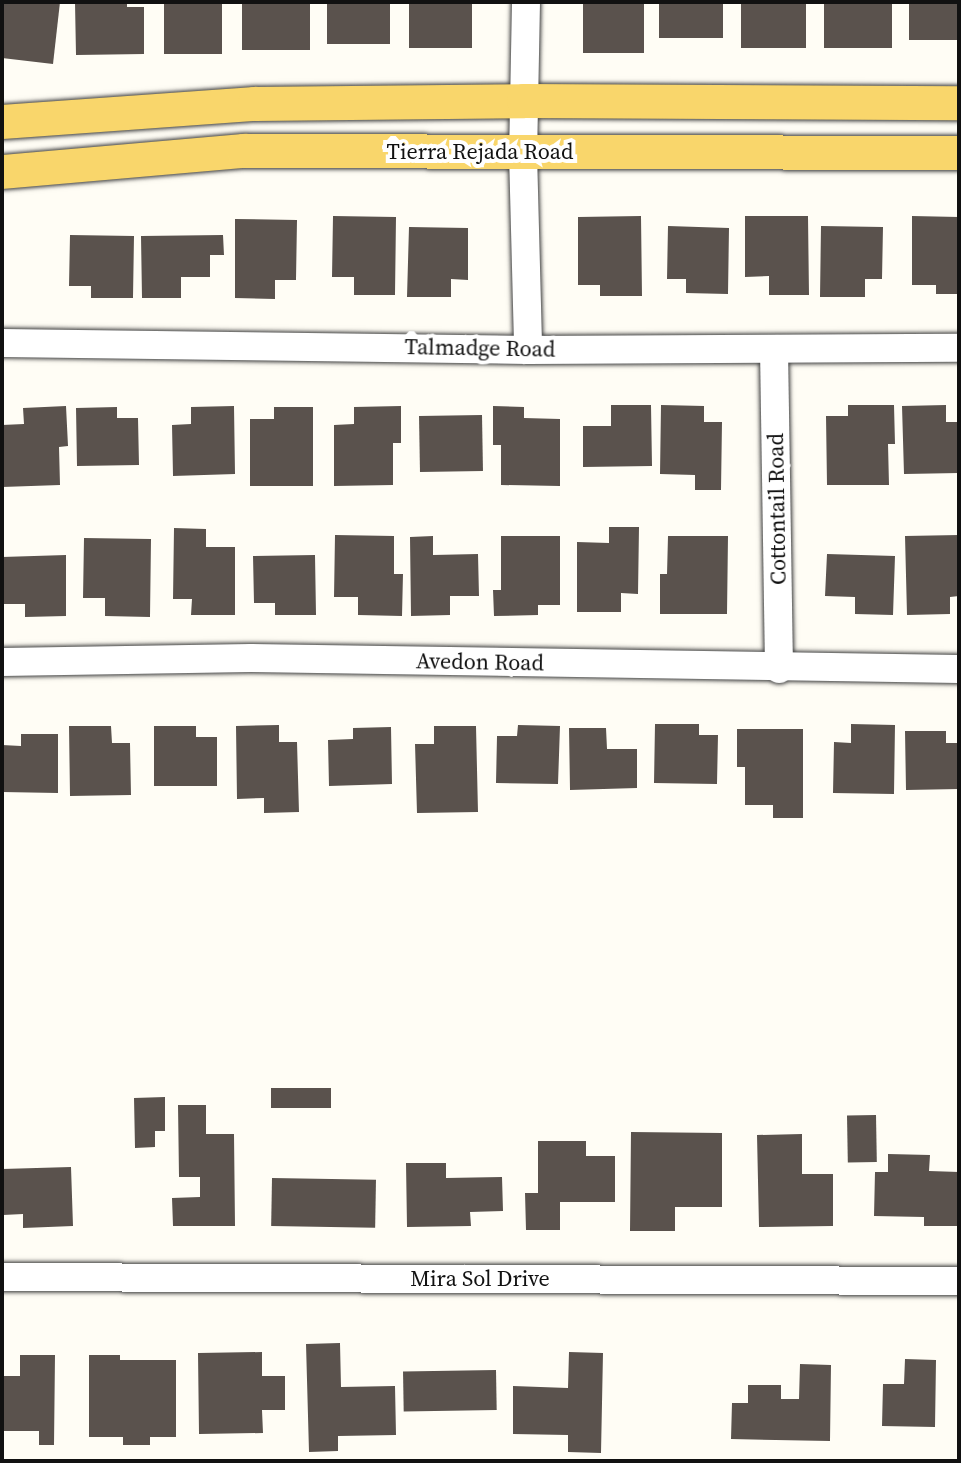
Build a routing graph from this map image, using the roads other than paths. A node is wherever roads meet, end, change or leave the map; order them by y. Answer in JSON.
{"nodes":[{"id":1,"x":526,"y":2,"type":"edge"},
{"id":2,"x":524,"y":101,"type":"junction"},
{"id":3,"x":959,"y":103,"type":"edge"},
{"id":4,"x":2,"y":122,"type":"edge"},
{"id":5,"x":523,"y":153,"type":"junction"},
{"id":6,"x":959,"y":153,"type":"edge"},
{"id":7,"x":2,"y":172,"type":"edge"},
{"id":8,"x":2,"y":343,"type":"edge"},
{"id":9,"x":959,"y":348,"type":"edge"},
{"id":10,"x":774,"y":349,"type":"junction"},
{"id":11,"x":528,"y":350,"type":"junction"},
{"id":12,"x":2,"y":662,"type":"edge"},
{"id":13,"x":779,"y":669,"type":"junction"},
{"id":14,"x":959,"y":669,"type":"edge"},
{"id":15,"x":2,"y":1277,"type":"edge"},
{"id":16,"x":959,"y":1281,"type":"edge"}],
"edges":[{"from":1,"to":2,"type":"street"},
{"from":2,"to":3,"type":"main road"},
{"from":2,"to":4,"type":"main road"},
{"from":2,"to":5,"type":"street"},
{"from":5,"to":6,"type":"main road","name":"Tierra Rejada Road"},
{"from":5,"to":7,"type":"main road","name":"Tierra Rejada Road"},
{"from":5,"to":11,"type":"street"},
{"from":8,"to":11,"type":"street","name":"Talmadge Road"},
{"from":9,"to":10,"type":"street","name":"Talmadge Road"},
{"from":10,"to":11,"type":"street","name":"Talmadge Road"},
{"from":10,"to":13,"type":"street","name":"Cottontail Road"},
{"from":12,"to":13,"type":"street","name":"Avedon Road"},
{"from":13,"to":14,"type":"street","name":"Avedon Road"},
{"from":15,"to":16,"type":"street","name":"Mira Sol Drive"}]}
